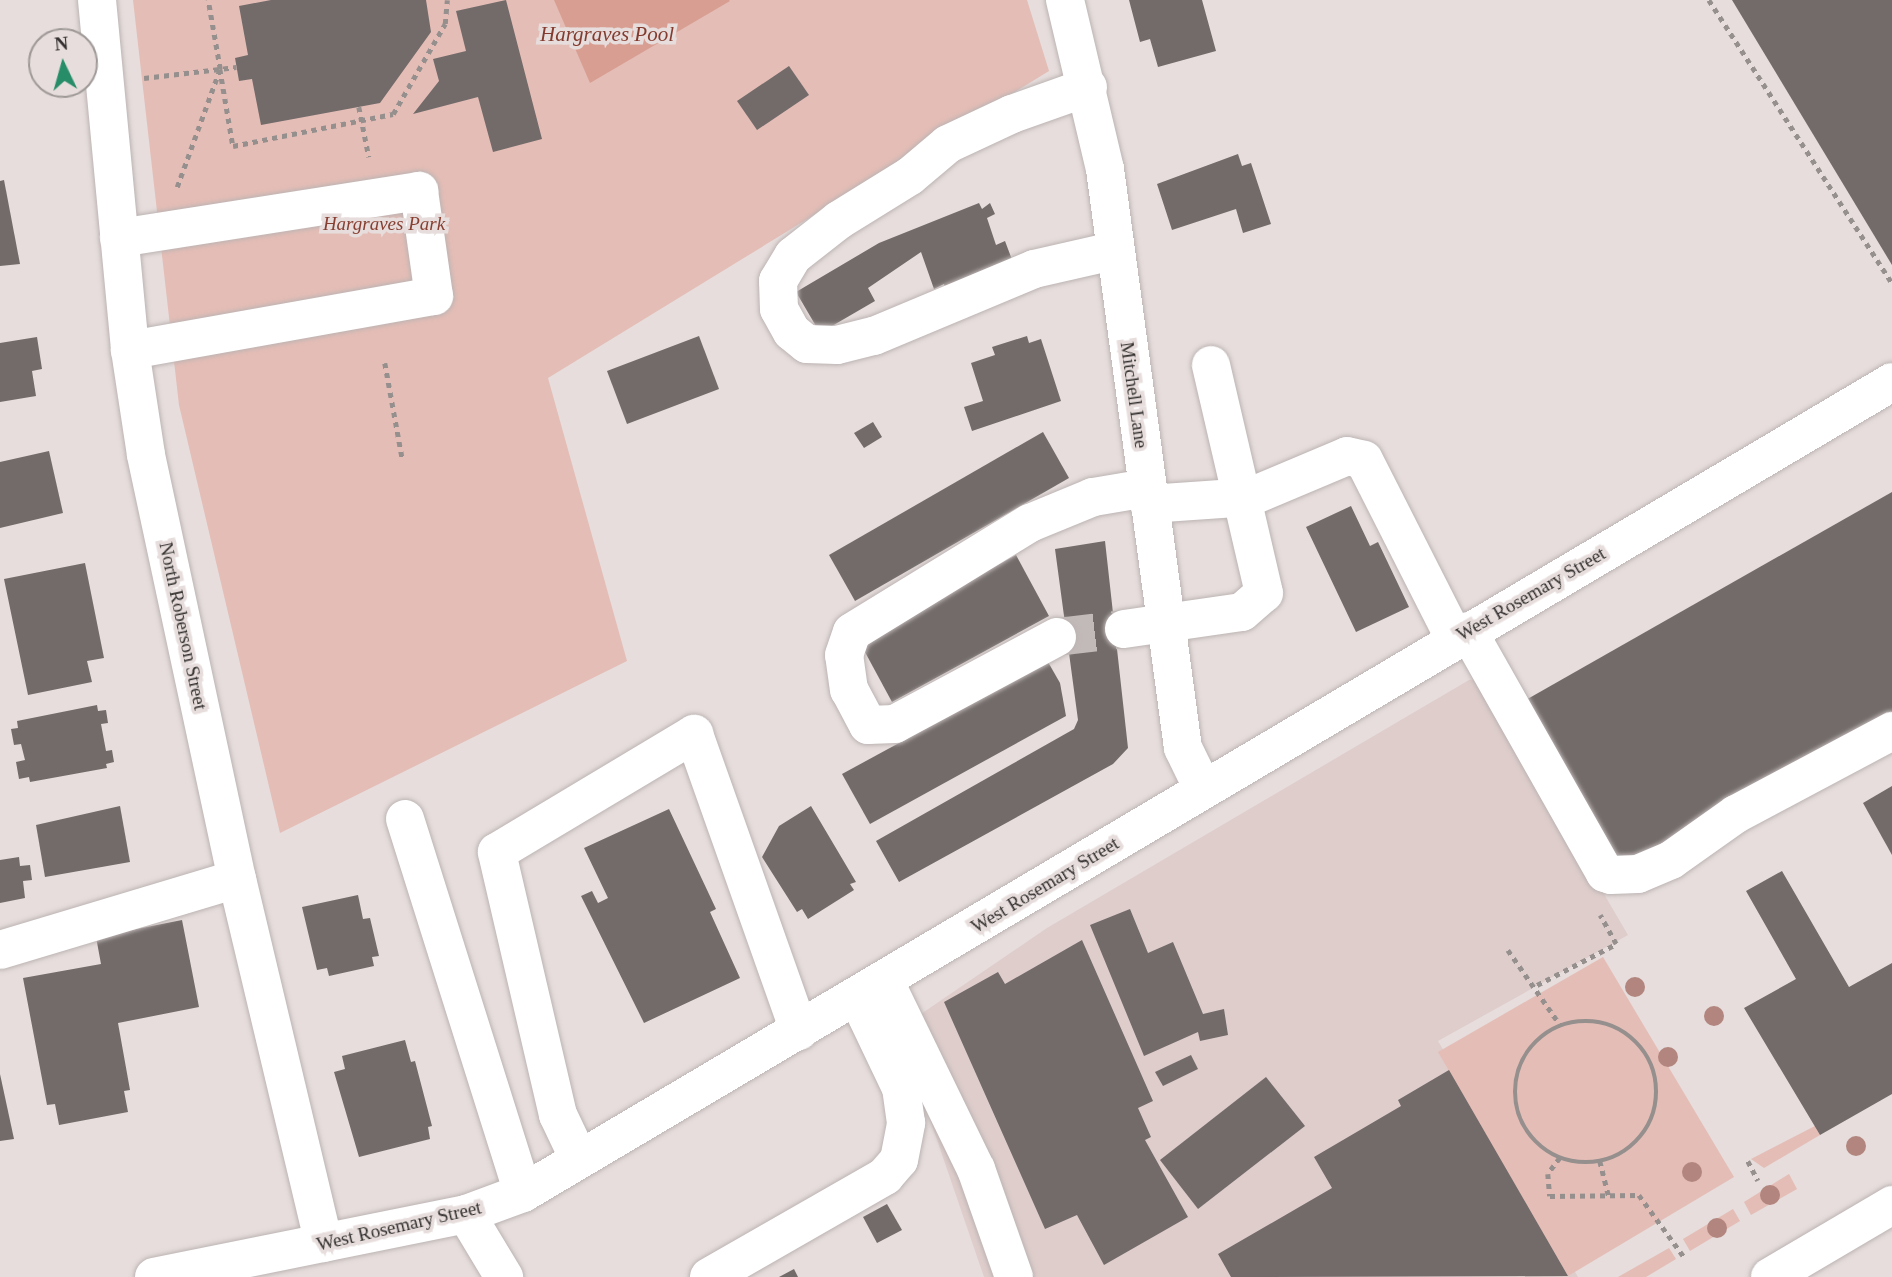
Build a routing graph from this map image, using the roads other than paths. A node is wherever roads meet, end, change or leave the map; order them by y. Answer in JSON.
{"nodes":[{"id":1,"x":97,"y":0,"type":"edge"},
{"id":2,"x":1065,"y":0,"type":"edge"},
{"id":3,"x":1088,"y":87,"type":"junction"},
{"id":4,"x":119,"y":238,"type":"junction"},
{"id":5,"x":1113,"y":251,"type":"junction"},
{"id":6,"x":130,"y":350,"type":"junction"},
{"id":7,"x":1210,"y":365,"type":"dead end"},
{"id":8,"x":1892,"y":382,"type":"edge"},
{"id":9,"x":1148,"y":496,"type":"junction"},
{"id":10,"x":1240,"y":498,"type":"junction"},
{"id":11,"x":1165,"y":624,"type":"junction"},
{"id":12,"x":1124,"y":629,"type":"tunnel mouth"},
{"id":13,"x":1462,"y":635,"type":"junction"},
{"id":14,"x":1057,"y":637,"type":"tunnel mouth"},
{"id":15,"x":1892,"y":731,"type":"edge"},
{"id":16,"x":1203,"y":789,"type":"junction"},
{"id":17,"x":405,"y":820,"type":"dead end"},
{"id":18,"x":237,"y":879,"type":"junction"},
{"id":19,"x":0,"y":950,"type":"edge"},
{"id":20,"x":871,"y":990,"type":"junction"},
{"id":21,"x":799,"y":1031,"type":"junction"},
{"id":22,"x":579,"y":1159,"type":"junction"},
{"id":23,"x":523,"y":1193,"type":"junction"},
{"id":24,"x":1892,"y":1205,"type":"edge"},
{"id":25,"x":466,"y":1214,"type":"junction"},
{"id":26,"x":324,"y":1243,"type":"junction"},
{"id":27,"x":154,"y":1277,"type":"edge"},
{"id":28,"x":504,"y":1277,"type":"edge"},
{"id":29,"x":709,"y":1277,"type":"edge"},
{"id":30,"x":1014,"y":1277,"type":"edge"},
{"id":31,"x":1770,"y":1277,"type":"edge"}],
"edges":[{"from":1,"to":4,"type":"street","name":"North Roberson Street"},
{"from":2,"to":3,"type":"street","name":"Mitchell Lane"},
{"from":3,"to":5,"type":"street","name":"Mitchell Lane"},
{"from":3,"to":5,"type":"street"},
{"from":4,"to":6,"type":"street","name":"North Roberson Street"},
{"from":4,"to":6,"type":"street"},
{"from":5,"to":9,"type":"street","name":"Mitchell Lane"},
{"from":6,"to":18,"type":"street","name":"North Roberson Street"},
{"from":7,"to":10,"type":"street"},
{"from":8,"to":13,"type":"street","name":"West Rosemary Street"},
{"from":9,"to":10,"type":"street"},
{"from":9,"to":11,"type":"street","name":"Mitchell Lane"},
{"from":9,"to":14,"type":"street"},
{"from":10,"to":11,"type":"street"},
{"from":10,"to":13,"type":"street"},
{"from":11,"to":12,"type":"street"},
{"from":11,"to":16,"type":"street","name":"Mitchell Lane"},
{"from":13,"to":15,"type":"street"},
{"from":13,"to":16,"type":"street","name":"West Rosemary Street"},
{"from":16,"to":20,"type":"street","name":"West Rosemary Street"},
{"from":17,"to":23,"type":"street"},
{"from":18,"to":19,"type":"street"},
{"from":18,"to":26,"type":"street","name":"North Roberson Street"},
{"from":20,"to":21,"type":"street","name":"West Rosemary Street"},
{"from":20,"to":29,"type":"street"},
{"from":20,"to":30,"type":"street"},
{"from":21,"to":22,"type":"street","name":"West Rosemary Street"},
{"from":21,"to":22,"type":"street"},
{"from":22,"to":23,"type":"street","name":"West Rosemary Street"},
{"from":23,"to":25,"type":"street","name":"West Rosemary Street"},
{"from":24,"to":31,"type":"street"},
{"from":25,"to":26,"type":"street","name":"West Rosemary Street"},
{"from":25,"to":28,"type":"street"},
{"from":26,"to":27,"type":"street","name":"West Rosemary Street"}]}
